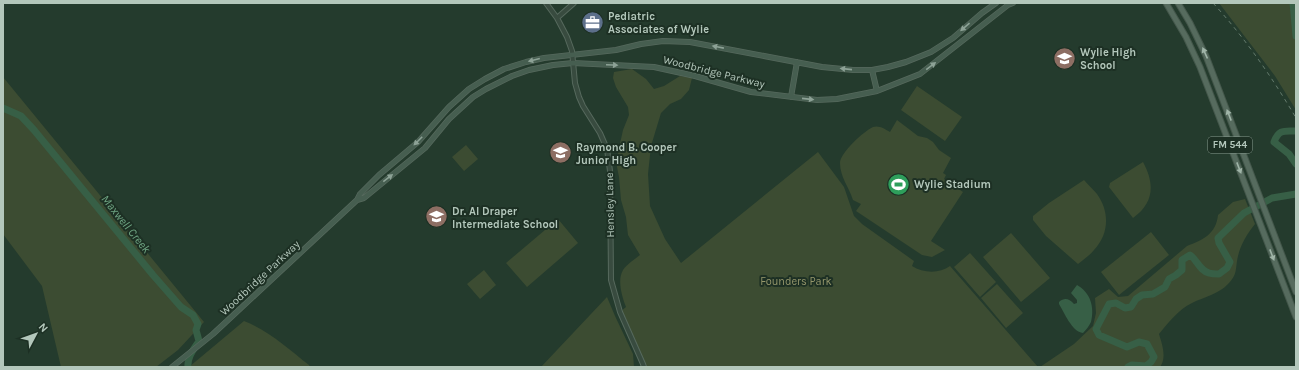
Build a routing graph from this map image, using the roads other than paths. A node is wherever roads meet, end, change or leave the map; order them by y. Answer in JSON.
{"nodes":[{"id":1,"x":546,"y":3,"type":"edge"},
{"id":2,"x":574,"y":3,"type":"edge"},
{"id":3,"x":996,"y":3,"type":"edge"},
{"id":4,"x":1166,"y":3,"type":"edge"},
{"id":5,"x":1178,"y":3,"type":"edge"},
{"id":6,"x":1009,"y":4,"type":"edge"},
{"id":7,"x":557,"y":18,"type":"junction"},
{"id":8,"x":953,"y":38,"type":"junction"},
{"id":9,"x":959,"y":44,"type":"junction"},
{"id":10,"x":572,"y":54,"type":"junction"},
{"id":11,"x":797,"y":62,"type":"junction"},
{"id":12,"x":573,"y":63,"type":"junction"},
{"id":13,"x":872,"y":70,"type":"junction"},
{"id":14,"x":469,"y":89,"type":"junction"},
{"id":15,"x":1219,"y":89,"type":"junction"},
{"id":16,"x":877,"y":91,"type":"junction"},
{"id":17,"x":1210,"y":92,"type":"junction"},
{"id":18,"x":473,"y":97,"type":"junction"},
{"id":19,"x":791,"y":97,"type":"junction"},
{"id":20,"x":429,"y":129,"type":"junction"},
{"id":21,"x":436,"y":135,"type":"junction"},
{"id":22,"x":357,"y":200,"type":"junction"},
{"id":23,"x":1296,"y":292,"type":"edge"},
{"id":24,"x":1296,"y":317,"type":"edge"},
{"id":25,"x":172,"y":367,"type":"edge"},
{"id":26,"x":644,"y":367,"type":"edge"}],
"edges":[{"from":1,"to":7,"type":"street","name":"Hensley Lane"},
{"from":2,"to":7,"type":"street"},
{"from":3,"to":8,"type":"main road","name":"Woodbridge Parkway","one_way":true},
{"from":4,"to":17,"type":"main road","name":"FM 544","number":"FM 544"},
{"from":15,"to":5,"type":"main road","name":"FM 544","number":"FM 544","one_way":true},
{"from":6,"to":9,"type":"main road","name":"Woodbridge Parkway"},
{"from":7,"to":10,"type":"street","name":"Hensley Lane"},
{"from":8,"to":9,"type":"main road"},
{"from":8,"to":13,"type":"main road","name":"Woodbridge Parkway"},
{"from":16,"to":9,"type":"main road","name":"Woodbridge Parkway","one_way":true},
{"from":11,"to":10,"type":"main road","name":"Woodbridge Parkway","one_way":true},
{"from":10,"to":12,"type":"street","name":"Hensley Lane"},
{"from":10,"to":14,"type":"main road","name":"Woodbridge Parkway","one_way":true},
{"from":13,"to":11,"type":"main road","name":"Woodbridge Parkway","one_way":true},
{"from":11,"to":19,"type":"main road"},
{"from":12,"to":18,"type":"main road","name":"Woodbridge Parkway"},
{"from":12,"to":19,"type":"main road","name":"Woodbridge Parkway","one_way":true},
{"from":12,"to":26,"type":"street","name":"Hensley Lane"},
{"from":13,"to":16,"type":"main road"},
{"from":14,"to":18,"type":"main road"},
{"from":14,"to":20,"type":"main road","name":"Woodbridge Parkway"},
{"from":15,"to":17,"type":"main road"},
{"from":23,"to":15,"type":"main road","name":"FM 544","number":"FM 544","one_way":true},
{"from":19,"to":16,"type":"main road","name":"Woodbridge Parkway","one_way":true},
{"from":17,"to":24,"type":"main road","name":"FM 544","number":"FM 544","one_way":true},
{"from":18,"to":21,"type":"main road","name":"Woodbridge Parkway"},
{"from":20,"to":21,"type":"main road"},
{"from":20,"to":22,"type":"main road","name":"Woodbridge Parkway","one_way":true},
{"from":22,"to":21,"type":"main road","name":"Woodbridge Parkway","one_way":true},
{"from":22,"to":25,"type":"main road","name":"Woodbridge Parkway"}]}
